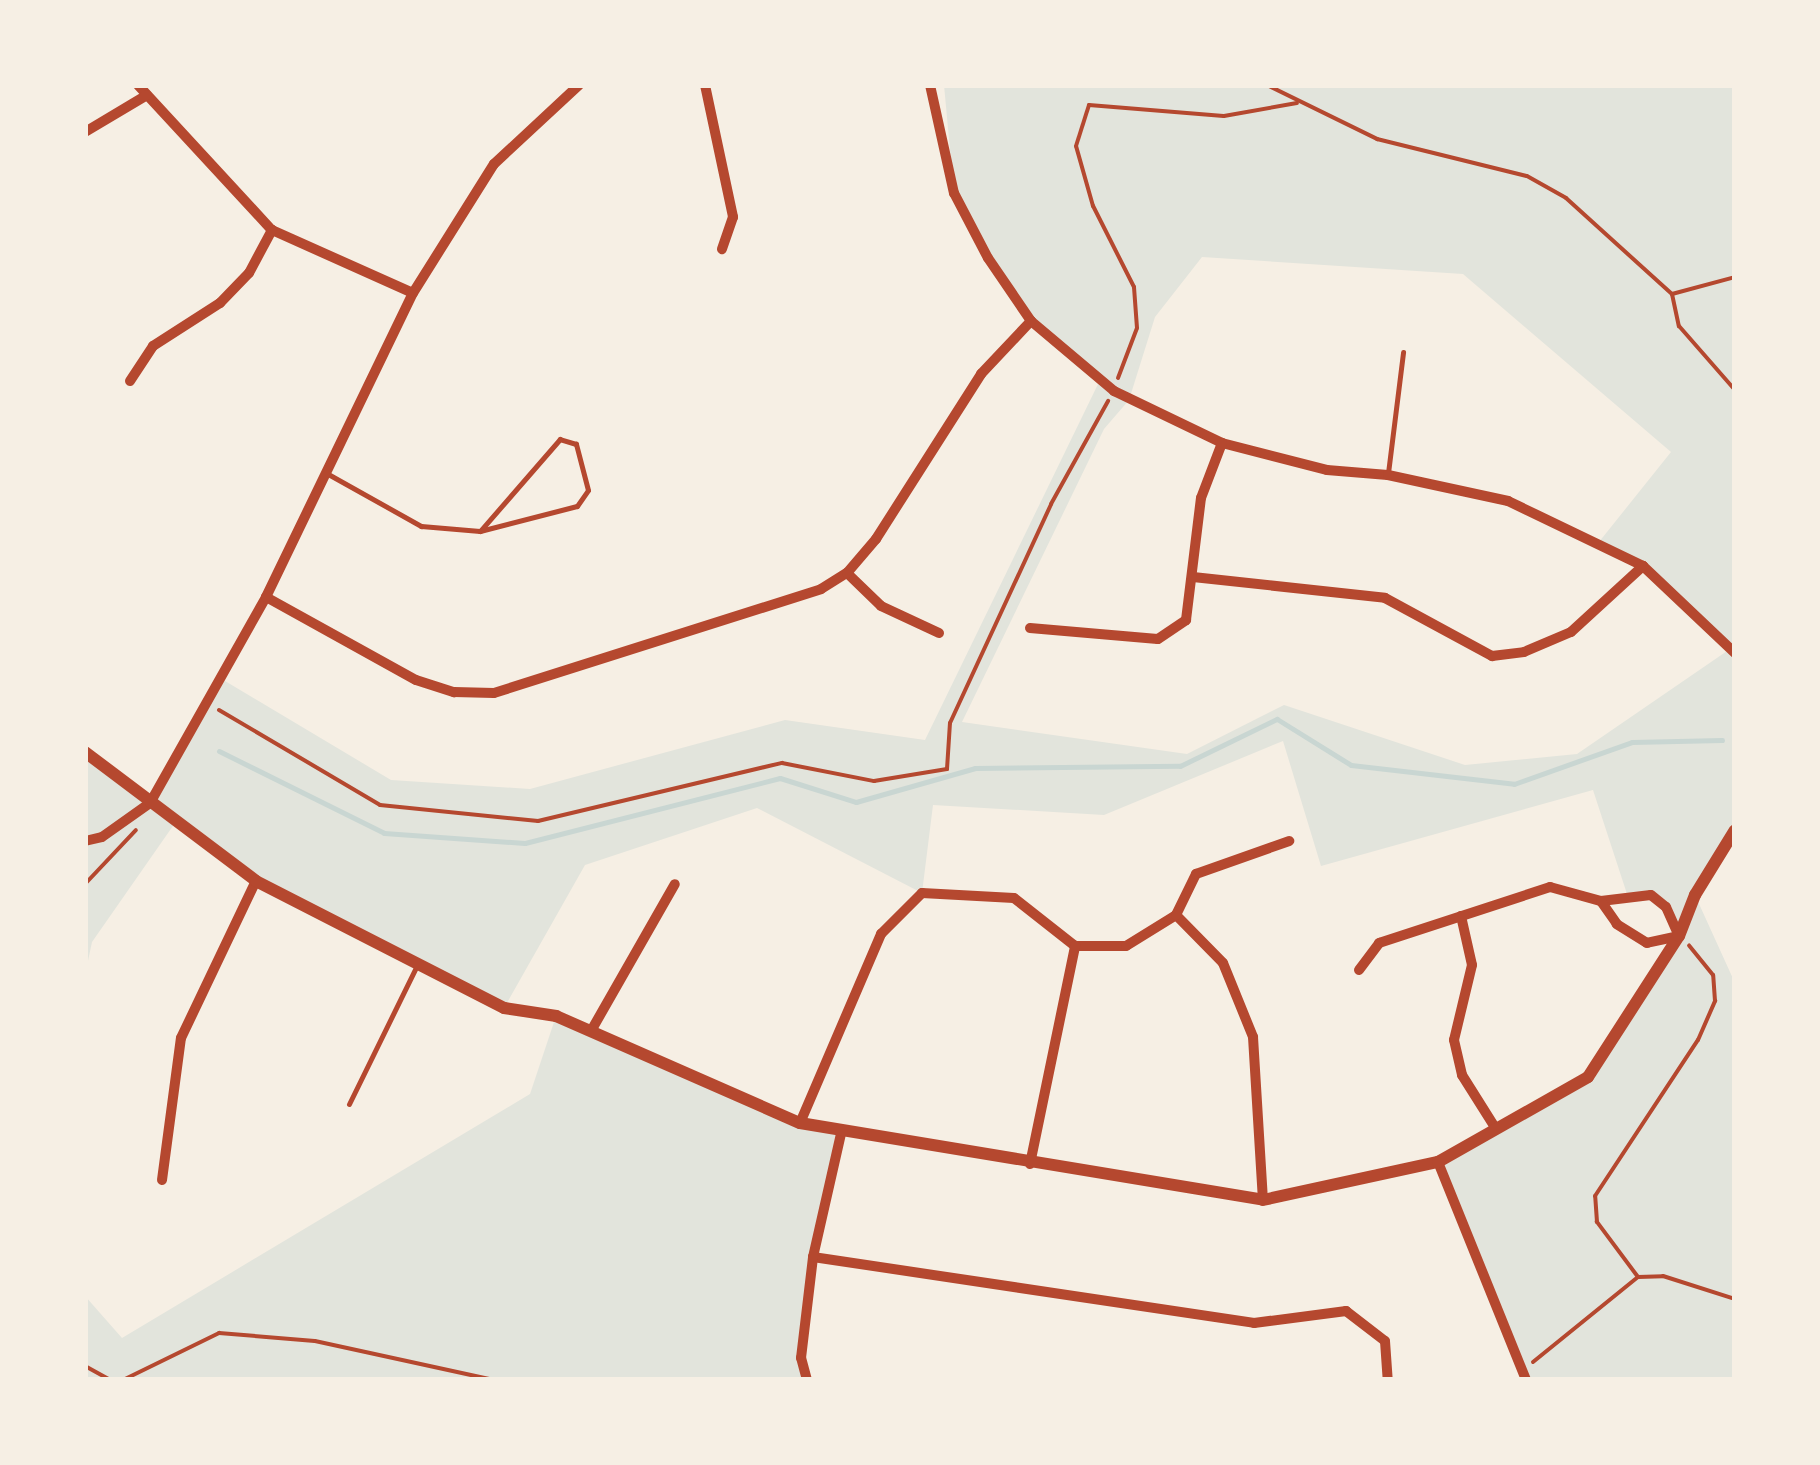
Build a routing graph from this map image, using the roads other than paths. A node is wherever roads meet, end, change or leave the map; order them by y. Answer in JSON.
{"nodes":[{"id":1,"x":138,"y":85,"type":"edge"},
{"id":2,"x":579,"y":85,"type":"edge"},
{"id":3,"x":705,"y":85,"type":"edge"},
{"id":4,"x":930,"y":85,"type":"edge"},
{"id":5,"x":147,"y":95,"type":"junction"},
{"id":6,"x":85,"y":132,"type":"edge"},
{"id":7,"x":272,"y":230,"type":"junction"},
{"id":8,"x":722,"y":249,"type":"dead end"},
{"id":9,"x":413,"y":292,"type":"junction"},
{"id":10,"x":1031,"y":321,"type":"junction"},
{"id":11,"x":1404,"y":352,"type":"dead end"},
{"id":12,"x":130,"y":381,"type":"dead end"},
{"id":13,"x":1222,"y":443,"type":"junction"},
{"id":14,"x":326,"y":473,"type":"junction"},
{"id":15,"x":1388,"y":475,"type":"junction"},
{"id":16,"x":480,"y":531,"type":"junction"},
{"id":17,"x":1644,"y":566,"type":"junction"},
{"id":18,"x":847,"y":574,"type":"junction"},
{"id":19,"x":1193,"y":578,"type":"junction"},
{"id":20,"x":266,"y":597,"type":"junction"},
{"id":21,"x":1030,"y":628,"type":"dead end"},
{"id":22,"x":939,"y":633,"type":"dead end"},
{"id":23,"x":1735,"y":653,"type":"edge"},
{"id":24,"x":85,"y":752,"type":"edge"},
{"id":25,"x":150,"y":803,"type":"junction"},
{"id":26,"x":1735,"y":830,"type":"edge"},
{"id":27,"x":85,"y":840,"type":"edge"},
{"id":28,"x":1289,"y":841,"type":"dead end"},
{"id":29,"x":256,"y":881,"type":"junction"},
{"id":30,"x":674,"y":884,"type":"dead end"},
{"id":31,"x":1602,"y":901,"type":"junction"},
{"id":32,"x":1176,"y":914,"type":"junction"},
{"id":33,"x":1460,"y":916,"type":"junction"},
{"id":34,"x":1679,"y":936,"type":"junction"},
{"id":35,"x":1075,"y":946,"type":"junction"},
{"id":36,"x":417,"y":964,"type":"junction"},
{"id":37,"x":1359,"y":970,"type":"dead end"},
{"id":38,"x":591,"y":1031,"type":"junction"},
{"id":39,"x":349,"y":1104,"type":"dead end"},
{"id":40,"x":800,"y":1123,"type":"junction"},
{"id":41,"x":1496,"y":1129,"type":"junction"},
{"id":42,"x":841,"y":1134,"type":"junction"},
{"id":43,"x":1438,"y":1162,"type":"junction"},
{"id":44,"x":1030,"y":1164,"type":"junction"},
{"id":45,"x":162,"y":1180,"type":"dead end"},
{"id":46,"x":1263,"y":1200,"type":"junction"},
{"id":47,"x":813,"y":1256,"type":"junction"},
{"id":48,"x":1524,"y":1375,"type":"edge"},
{"id":49,"x":808,"y":1380,"type":"edge"},
{"id":50,"x":1388,"y":1380,"type":"edge"}],
"edges":[{"from":1,"to":5,"type":"street"},
{"from":2,"to":9,"type":"street"},
{"from":3,"to":8,"type":"street"},
{"from":4,"to":10,"type":"street"},
{"from":5,"to":6,"type":"street"},
{"from":5,"to":7,"type":"street"},
{"from":7,"to":9,"type":"street"},
{"from":7,"to":12,"type":"street"},
{"from":9,"to":14,"type":"street"},
{"from":10,"to":13,"type":"street"},
{"from":10,"to":18,"type":"street"},
{"from":11,"to":15,"type":"lane"},
{"from":13,"to":15,"type":"street"},
{"from":13,"to":19,"type":"street"},
{"from":14,"to":16,"type":"lane"},
{"from":14,"to":20,"type":"street"},
{"from":15,"to":17,"type":"street"},
{"from":16,"to":16,"type":"lane"},
{"from":17,"to":19,"type":"street"},
{"from":17,"to":23,"type":"street"},
{"from":18,"to":20,"type":"street"},
{"from":18,"to":22,"type":"street"},
{"from":19,"to":21,"type":"street"},
{"from":20,"to":25,"type":"street"},
{"from":24,"to":25,"type":"street"},
{"from":25,"to":27,"type":"street"},
{"from":25,"to":29,"type":"street"},
{"from":26,"to":34,"type":"street"},
{"from":28,"to":32,"type":"street"},
{"from":29,"to":36,"type":"street"},
{"from":29,"to":45,"type":"street"},
{"from":30,"to":38,"type":"street"},
{"from":31,"to":33,"type":"street"},
{"from":31,"to":34,"type":"street"},
{"from":31,"to":34,"type":"street"},
{"from":32,"to":35,"type":"street"},
{"from":32,"to":46,"type":"street"},
{"from":33,"to":37,"type":"street"},
{"from":33,"to":41,"type":"street"},
{"from":34,"to":41,"type":"street"},
{"from":35,"to":40,"type":"street"},
{"from":35,"to":44,"type":"street"},
{"from":36,"to":38,"type":"street"},
{"from":36,"to":39,"type":"lane"},
{"from":38,"to":40,"type":"street"},
{"from":40,"to":42,"type":"street"},
{"from":41,"to":43,"type":"street"},
{"from":42,"to":44,"type":"street"},
{"from":42,"to":47,"type":"street"},
{"from":43,"to":46,"type":"street"},
{"from":43,"to":48,"type":"street"},
{"from":44,"to":46,"type":"street"},
{"from":47,"to":49,"type":"street"},
{"from":47,"to":50,"type":"street"}]}
